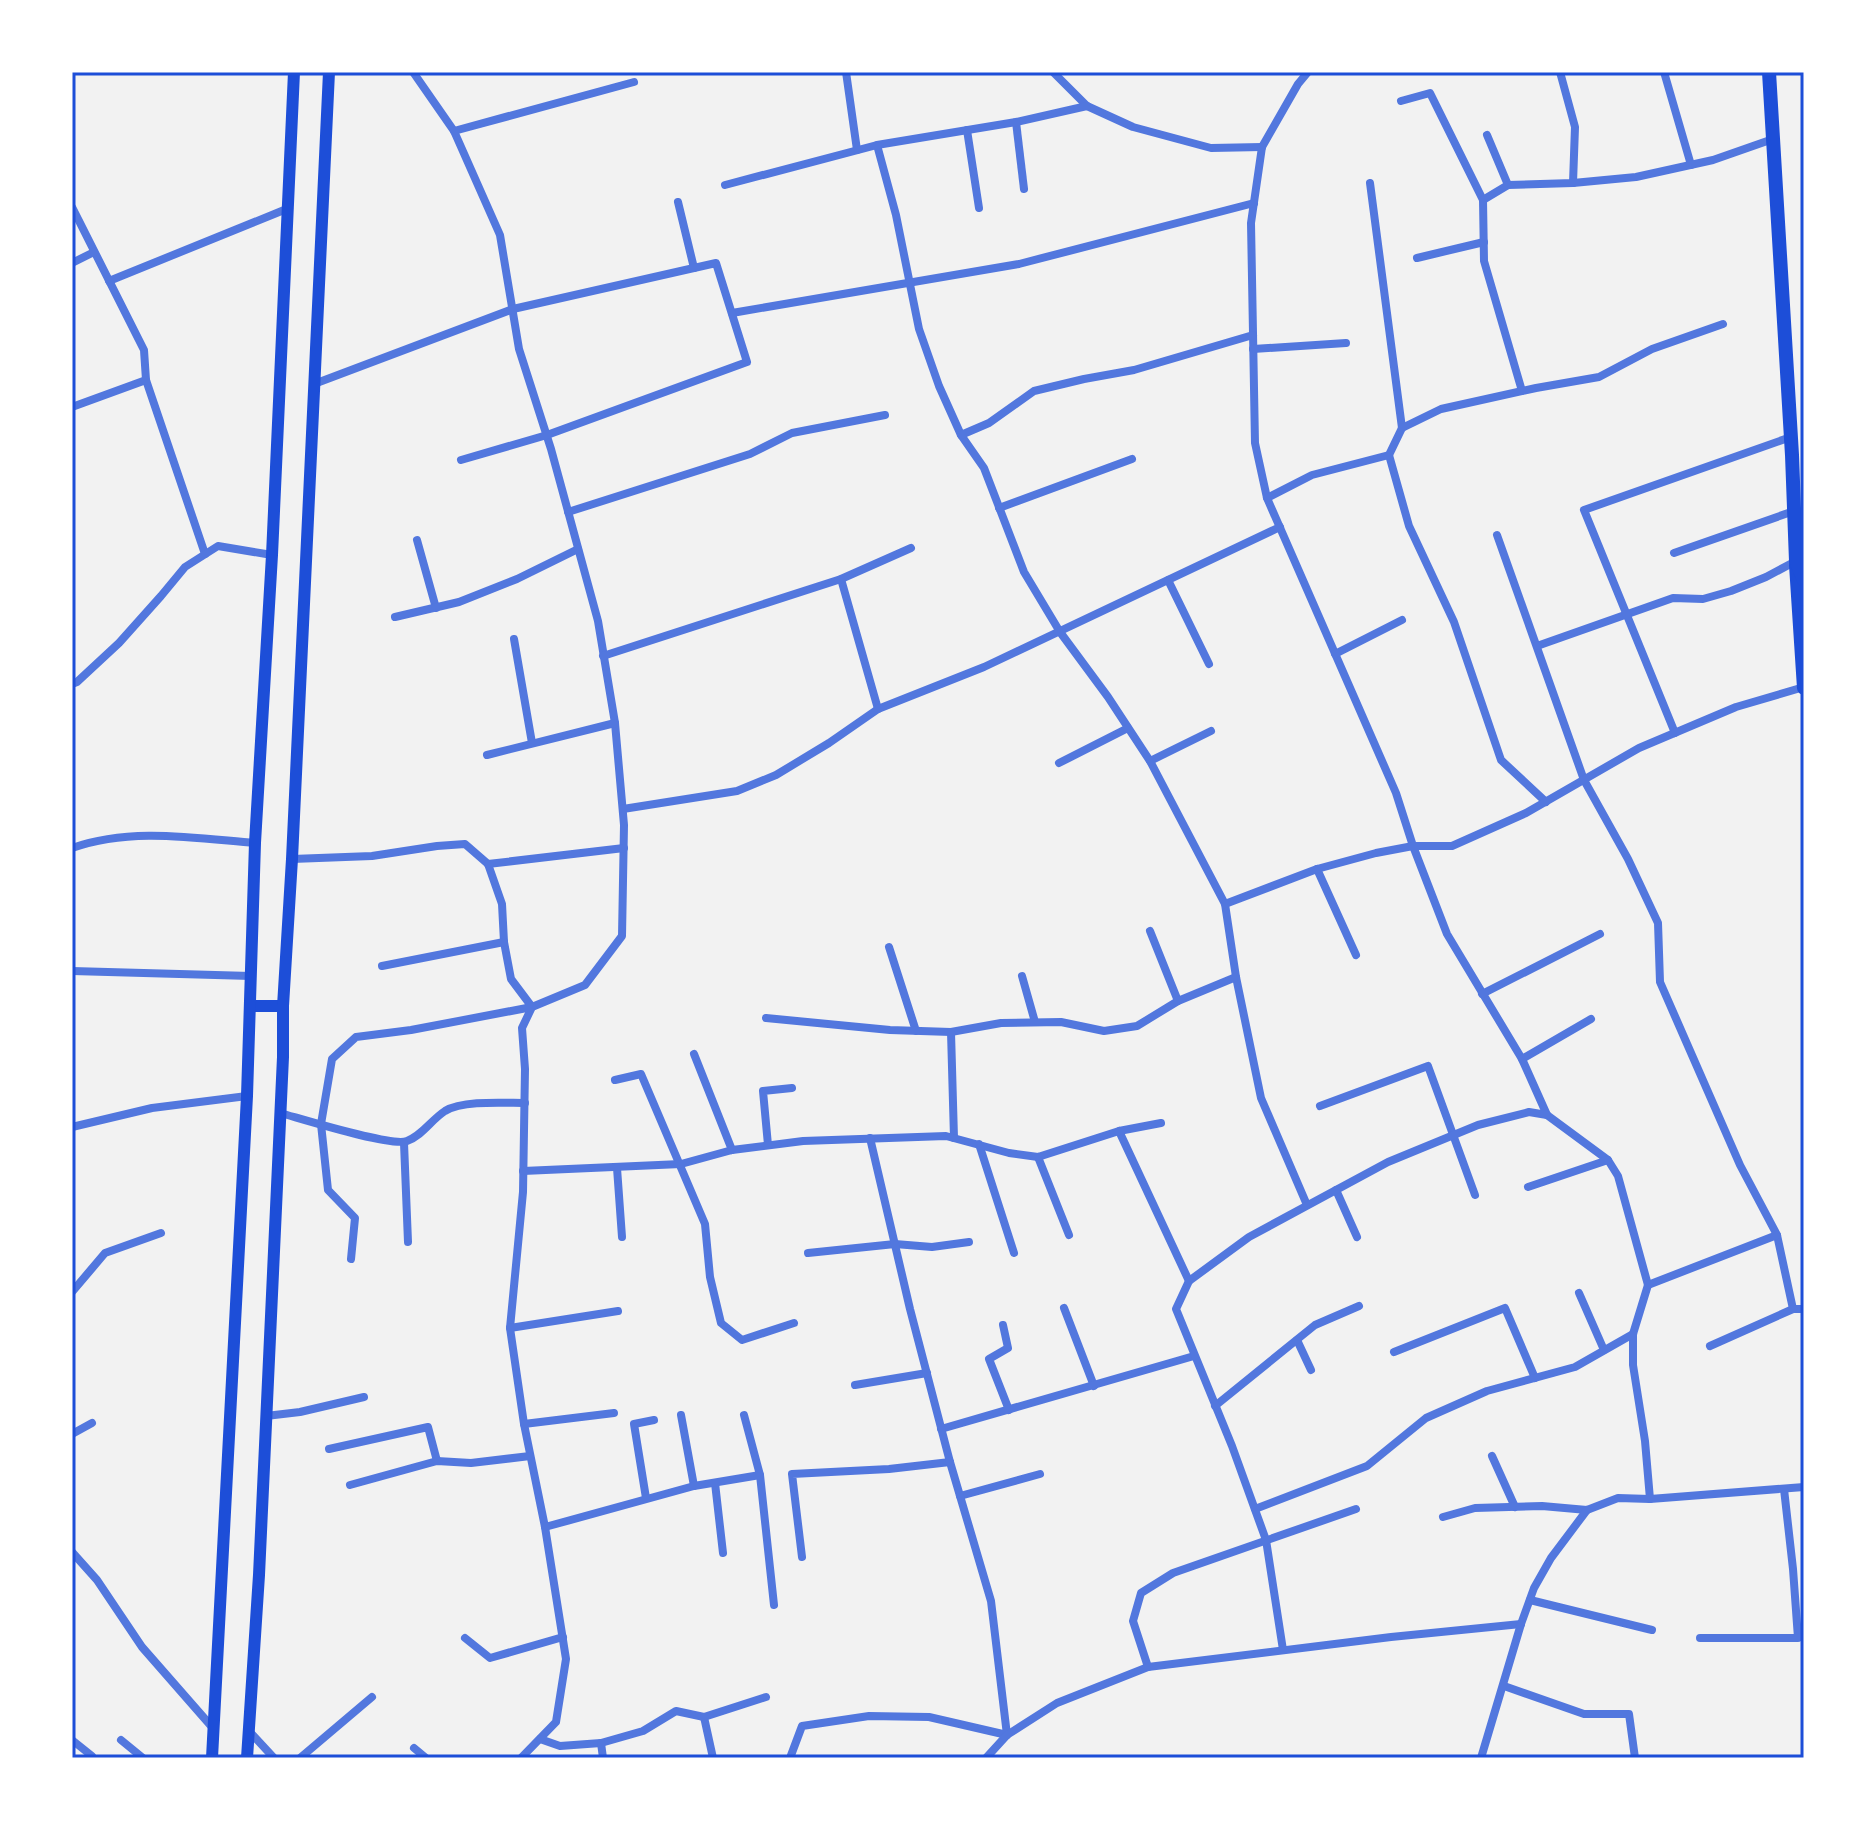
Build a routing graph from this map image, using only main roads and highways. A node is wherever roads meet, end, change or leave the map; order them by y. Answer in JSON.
{"nodes":[{"id":1,"x":294,"y":72,"type":"edge"},
{"id":2,"x":329,"y":72,"type":"edge"},
{"id":3,"x":1769,"y":72,"type":"edge"},
{"id":4,"x":1796,"y":561,"type":"junction"},
{"id":5,"x":1804,"y":580,"type":"edge"},
{"id":6,"x":1804,"y":688,"type":"edge"},
{"id":7,"x":251,"y":1006,"type":"junction"},
{"id":8,"x":283,"y":1006,"type":"junction"},
{"id":9,"x":212,"y":1758,"type":"edge"},
{"id":10,"x":247,"y":1758,"type":"edge"}],
"edges":[{"from":1,"to":7,"type":"main road"},
{"from":2,"to":8,"type":"main road"},
{"from":3,"to":4,"type":"main road"},
{"from":4,"to":5,"type":"main road"},
{"from":4,"to":6,"type":"main road"},
{"from":7,"to":8,"type":"main road"},
{"from":7,"to":9,"type":"main road"},
{"from":8,"to":10,"type":"main road"}]}
